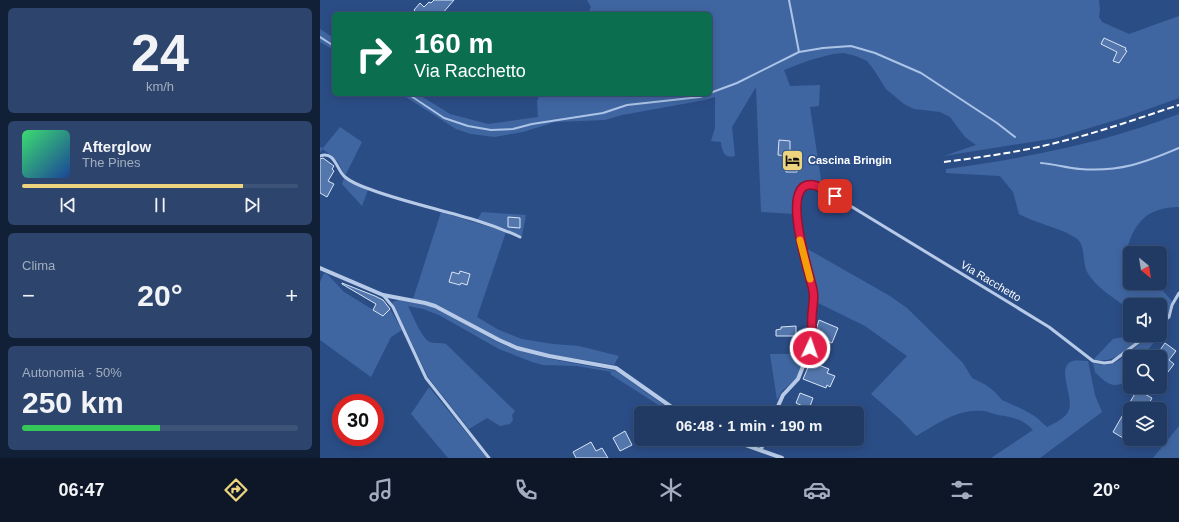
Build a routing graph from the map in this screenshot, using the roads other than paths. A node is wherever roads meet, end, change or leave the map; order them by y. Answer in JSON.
{"nodes":[{"id":1,"x":320,"y":156,"type":"edge"},
{"id":2,"x":821,"y":188,"type":"joint"},
{"id":3,"x":520,"y":237,"type":"dead end"},
{"id":4,"x":320,"y":268,"type":"edge"},
{"id":5,"x":1179,"y":292,"type":"edge"},
{"id":6,"x":383,"y":295,"type":"junction"},
{"id":7,"x":1167,"y":319,"type":"edge"},
{"id":8,"x":1139,"y":342,"type":"edge"},
{"id":9,"x":670,"y":406,"type":"edge"},
{"id":10,"x":778,"y":406,"type":"edge"},
{"id":11,"x":751,"y":446,"type":"edge"},
{"id":12,"x":762,"y":446,"type":"edge"},
{"id":13,"x":761,"y":449,"type":"junction"},
{"id":14,"x":489,"y":458,"type":"edge"},
{"id":15,"x":782,"y":458,"type":"edge"}],
"edges":[{"from":1,"to":3,"type":"lane"},
{"from":2,"to":8,"type":"lane","name":"Via Racchetto"},
{"from":2,"to":10,"type":"street"},
{"from":4,"to":6,"type":"street"},
{"from":5,"to":7,"type":"lane"},
{"from":6,"to":9,"type":"street"},
{"from":6,"to":14,"type":"lane"},
{"from":11,"to":13,"type":"street"},
{"from":12,"to":13,"type":"street"},
{"from":13,"to":15,"type":"street"}]}
